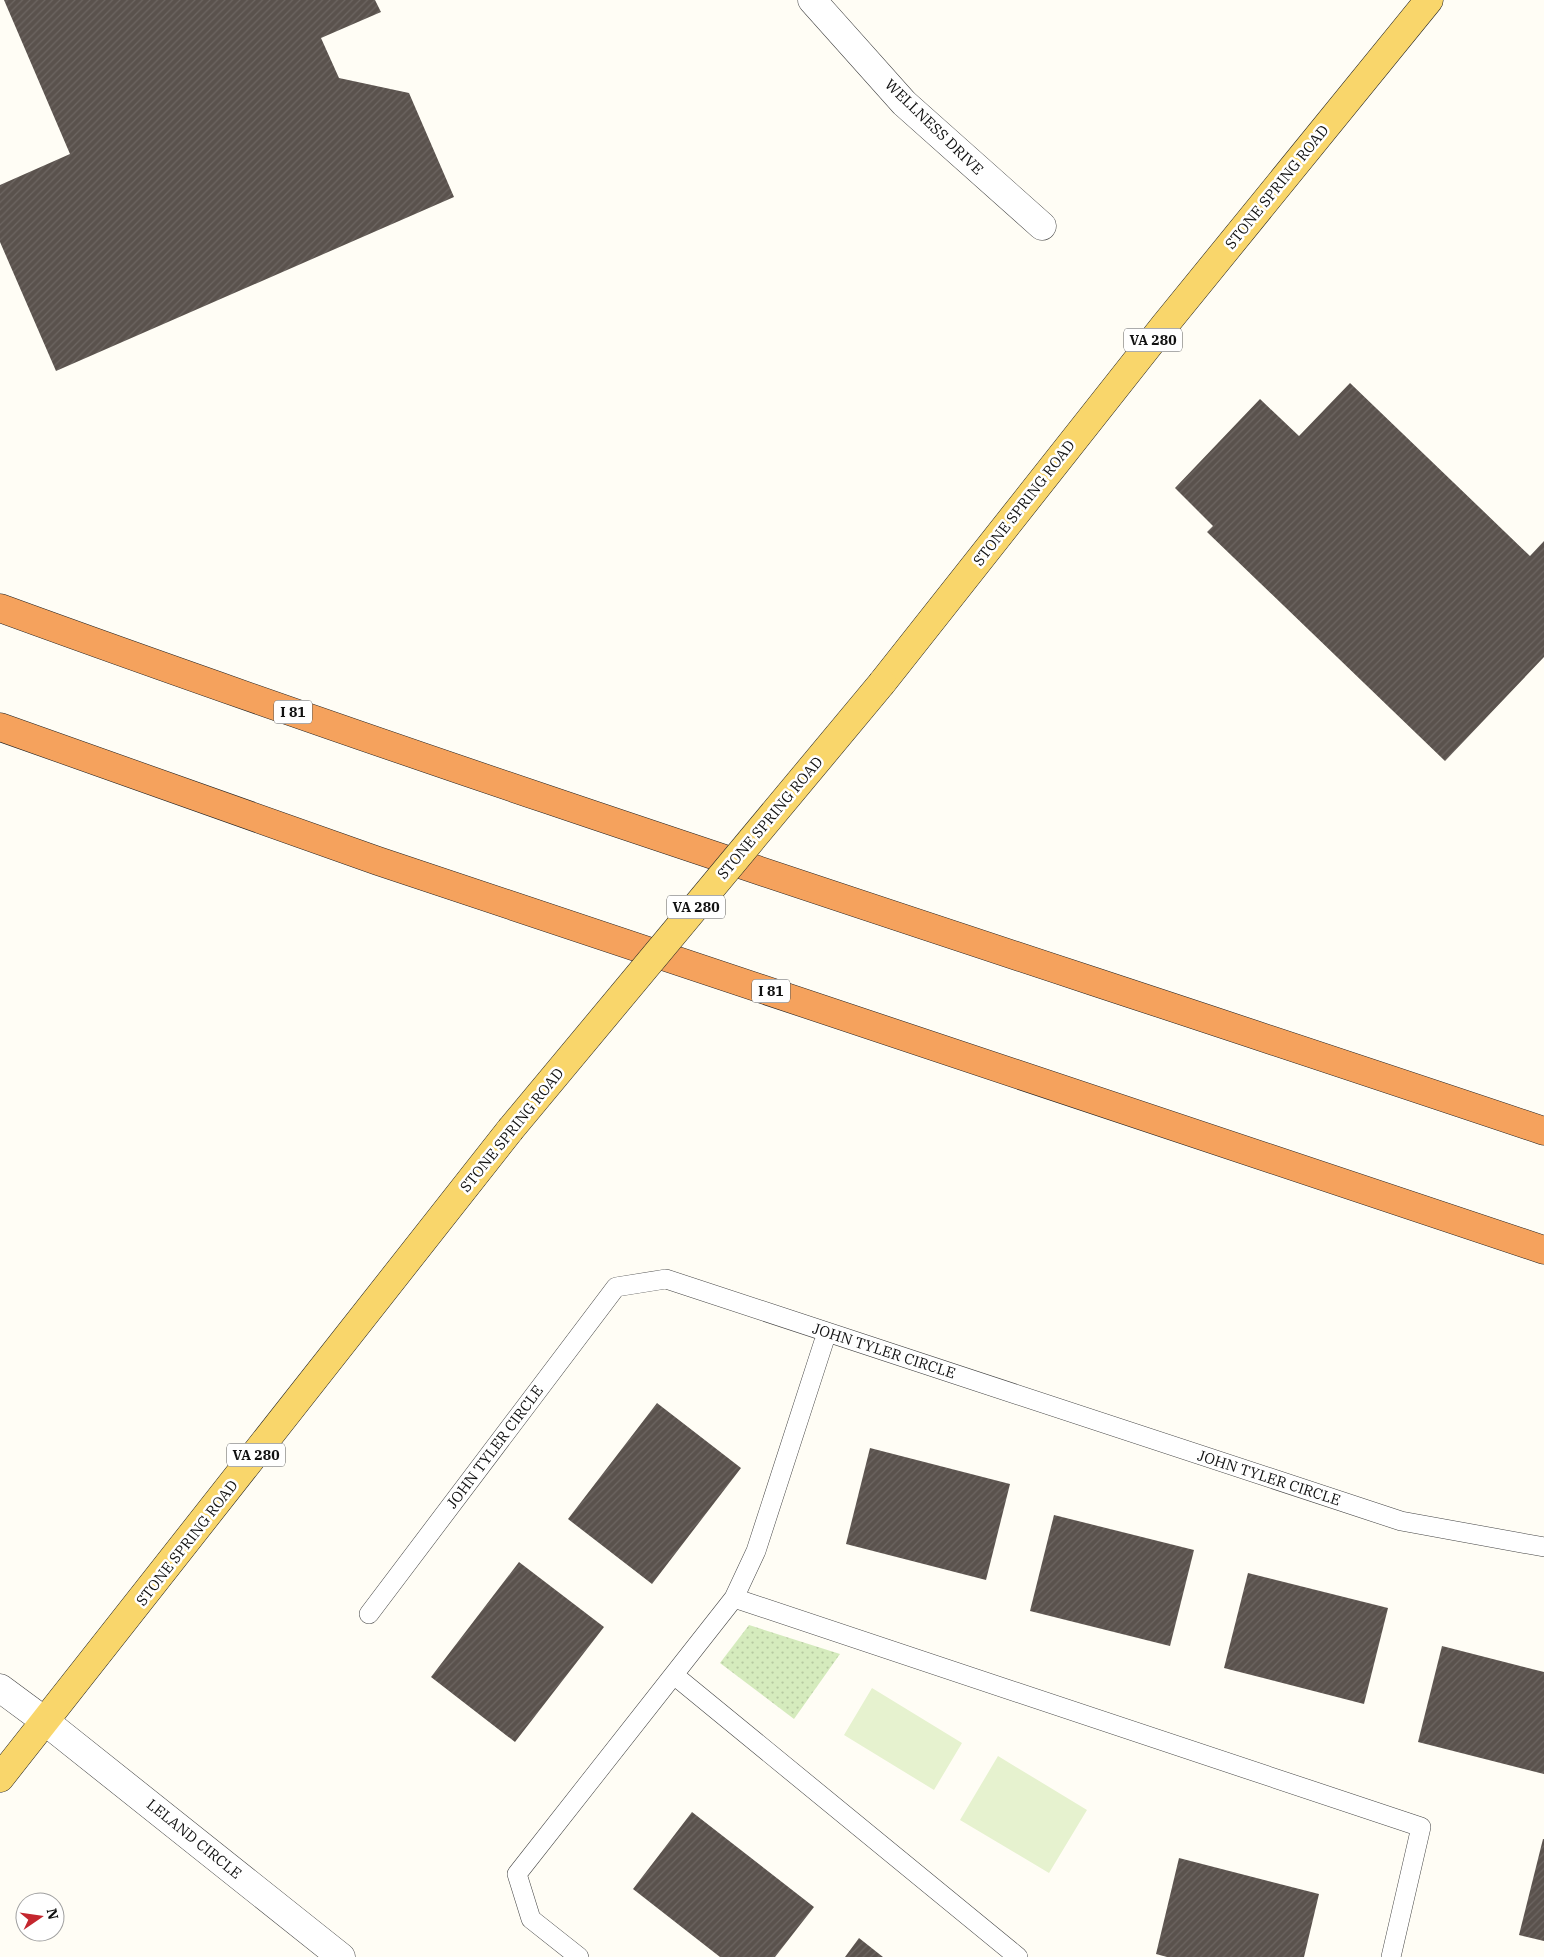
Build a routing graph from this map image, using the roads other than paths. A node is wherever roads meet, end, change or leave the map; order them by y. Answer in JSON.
{"nodes":[{"id":1,"x":812,"y":0,"type":"edge"},
{"id":2,"x":1429,"y":0,"type":"edge"},
{"id":3,"x":1042,"y":226,"type":"dead end"},
{"id":4,"x":0,"y":608,"type":"edge"},
{"id":5,"x":0,"y":727,"type":"edge"},
{"id":6,"x":1544,"y":1131,"type":"edge"},
{"id":7,"x":1544,"y":1250,"type":"edge"},
{"id":8,"x":827,"y":1332,"type":"junction"},
{"id":9,"x":1544,"y":1547,"type":"edge"},
{"id":10,"x":734,"y":1598,"type":"junction"},
{"id":11,"x":369,"y":1614,"type":"dead end"},
{"id":12,"x":674,"y":1675,"type":"junction"},
{"id":13,"x":0,"y":1688,"type":"edge"},
{"id":14,"x":46,"y":1722,"type":"junction"},
{"id":15,"x":0,"y":1778,"type":"edge"},
{"id":16,"x":341,"y":1957,"type":"edge"},
{"id":17,"x":579,"y":1957,"type":"edge"},
{"id":18,"x":1018,"y":1957,"type":"edge"},
{"id":19,"x":1391,"y":1957,"type":"edge"}],
"edges":[{"from":1,"to":3,"type":"street","name":"WELLNESS DRIVE"},
{"from":2,"to":14,"type":"main road","name":"STONE SPRING ROAD","number":"VA 280","bridge":true},
{"from":4,"to":6,"type":"highway","number":"I 81"},
{"from":5,"to":7,"type":"highway","number":"I 81"},
{"from":8,"to":9,"type":"lane","name":"JOHN TYLER CIRCLE"},
{"from":8,"to":10,"type":"lane"},
{"from":8,"to":11,"type":"lane","name":"JOHN TYLER CIRCLE"},
{"from":10,"to":12,"type":"lane"},
{"from":10,"to":19,"type":"lane"},
{"from":12,"to":17,"type":"lane"},
{"from":12,"to":18,"type":"lane"},
{"from":13,"to":14,"type":"street","name":"LELAND CIRCLE"},
{"from":14,"to":15,"type":"main road","name":"STONE SPRING ROAD","number":"VA 280"},
{"from":14,"to":16,"type":"street","name":"LELAND CIRCLE"}]}
